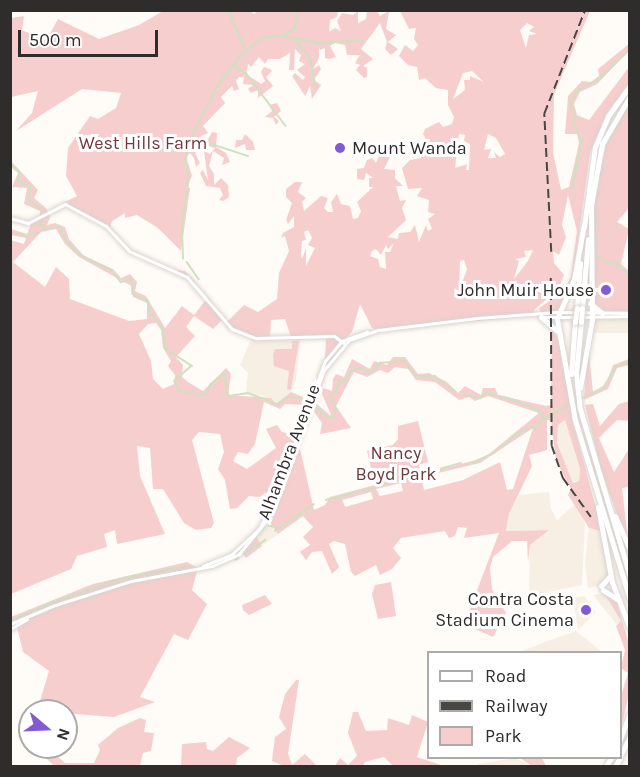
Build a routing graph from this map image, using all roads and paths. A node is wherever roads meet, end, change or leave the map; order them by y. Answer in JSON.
{"nodes":[{"id":1,"x":630,"y":86,"type":"edge"},
{"id":2,"x":630,"y":96,"type":"edge"},
{"id":3,"x":591,"y":203,"type":"junction"},
{"id":4,"x":10,"y":218,"type":"edge"},
{"id":5,"x":584,"y":224,"type":"junction"},
{"id":6,"x":589,"y":298,"type":"junction"},
{"id":7,"x":579,"y":308,"type":"junction"},
{"id":8,"x":602,"y":313,"type":"junction"},
{"id":9,"x":590,"y":314,"type":"junction"},
{"id":10,"x":557,"y":315,"type":"junction"},
{"id":11,"x":630,"y":315,"type":"edge"},
{"id":12,"x":538,"y":317,"type":"junction"},
{"id":13,"x":561,"y":338,"type":"junction"},
{"id":14,"x":344,"y":343,"type":"junction"},
{"id":15,"x":575,"y":396,"type":"junction"},
{"id":16,"x":579,"y":412,"type":"junction"},
{"id":17,"x":595,"y":485,"type":"junction"},
{"id":18,"x":603,"y":490,"type":"junction"},
{"id":19,"x":630,"y":550,"type":"edge"},
{"id":20,"x":610,"y":574,"type":"junction"},
{"id":21,"x":630,"y":577,"type":"edge"},
{"id":22,"x":630,"y":600,"type":"edge"},
{"id":23,"x":619,"y":601,"type":"junction"},
{"id":24,"x":34,"y":615,"type":"junction"},
{"id":25,"x":10,"y":624,"type":"edge"},
{"id":26,"x":630,"y":628,"type":"edge"},
{"id":27,"x":10,"y":629,"type":"edge"},
{"id":28,"x":630,"y":713,"type":"edge"},
{"id":29,"x":622,"y":736,"type":"edge"},
{"id":30,"x":630,"y":736,"type":"edge"},
{"id":31,"x":622,"y":753,"type":"edge"}],
"edges":[{"from":1,"to":5,"type":"highway"},
{"from":2,"to":3,"type":"highway"},
{"from":3,"to":6,"type":"highway"},
{"from":3,"to":7,"type":"highway"},
{"from":4,"to":14,"type":"main road"},
{"from":5,"to":7,"type":"highway"},
{"from":5,"to":10,"type":"highway"},
{"from":6,"to":8,"type":"highway"},
{"from":6,"to":9,"type":"highway"},
{"from":7,"to":15,"type":"highway","bridge":true},
{"from":8,"to":9,"type":"main road"},
{"from":8,"to":11,"type":"main road"},
{"from":9,"to":10,"type":"main road"},
{"from":9,"to":11,"type":"main road"},
{"from":9,"to":15,"type":"highway"},
{"from":10,"to":12,"type":"main road"},
{"from":10,"to":13,"type":"highway"},
{"from":12,"to":13,"type":"highway"},
{"from":12,"to":14,"type":"main road"},
{"from":13,"to":15,"type":"highway"},
{"from":14,"to":24,"type":"main road","name":"Alhambra Avenue"},
{"from":15,"to":16,"type":"highway"},
{"from":15,"to":16,"type":"highway"},
{"from":16,"to":17,"type":"highway"},
{"from":16,"to":18,"type":"highway"},
{"from":17,"to":20,"type":"highway"},
{"from":17,"to":22,"type":"highway"},
{"from":18,"to":19,"type":"highway"},
{"from":18,"to":21,"type":"highway"},
{"from":20,"to":23,"type":"highway"},
{"from":20,"to":23,"type":"highway"},
{"from":23,"to":26,"type":"highway"},
{"from":24,"to":25,"type":"main road","name":"Alhambra Avenue"},
{"from":24,"to":27,"type":"main road","name":"Alhambra Avenue"},
{"from":28,"to":29,"type":"highway"},
{"from":30,"to":31,"type":"highway"}]}
